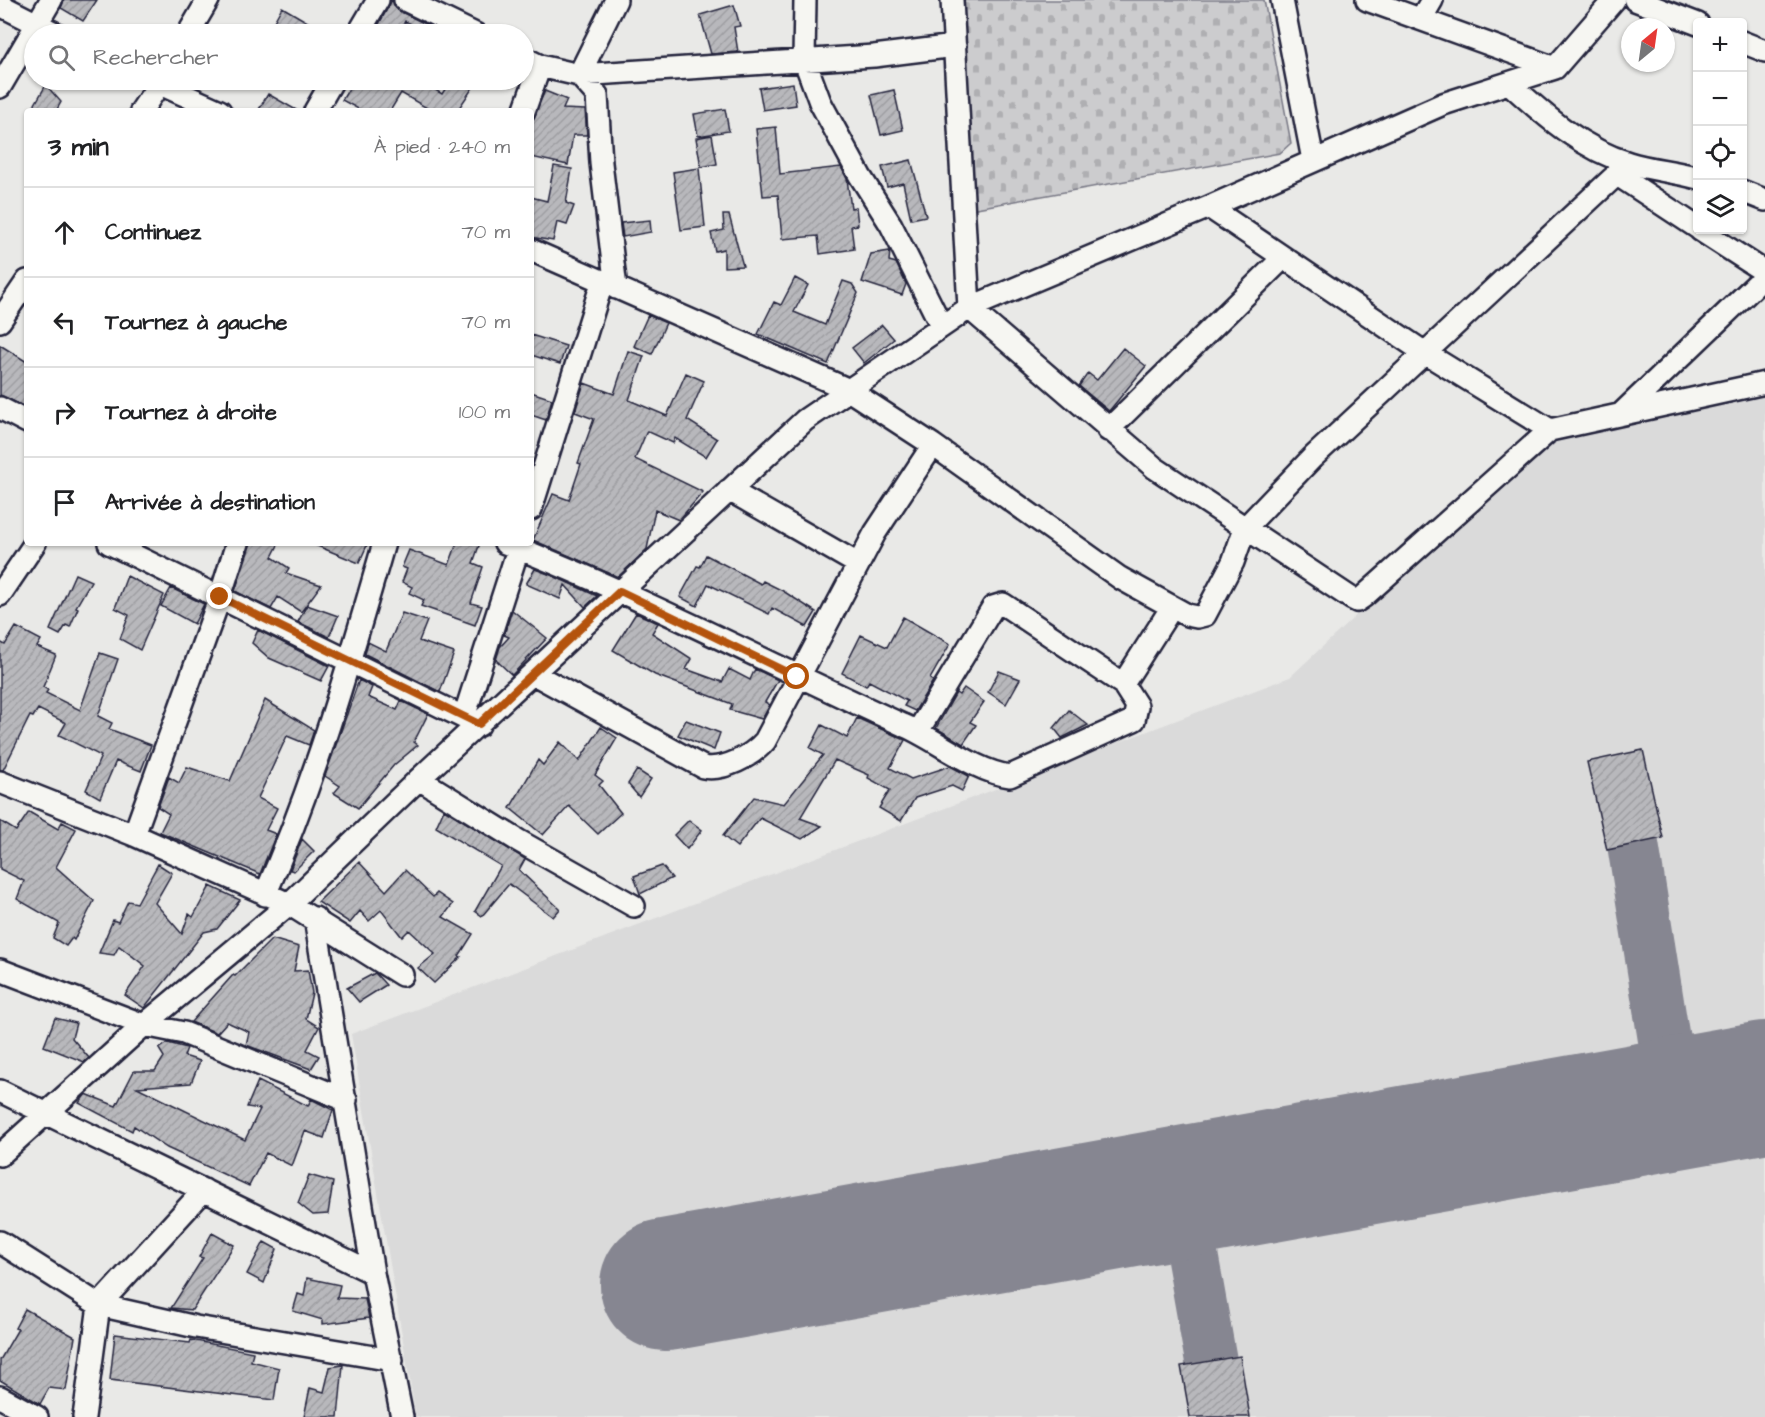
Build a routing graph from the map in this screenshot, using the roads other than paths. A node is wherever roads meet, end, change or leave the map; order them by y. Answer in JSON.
{"nodes":[{"id":1,"x":51,"y":0,"type":"edge"},
{"id":2,"x":208,"y":0,"type":"edge"},
{"id":3,"x":378,"y":0,"type":"edge"},
{"id":4,"x":405,"y":0,"type":"edge"},
{"id":5,"x":616,"y":0,"type":"edge"},
{"id":6,"x":805,"y":0,"type":"edge"},
{"id":7,"x":952,"y":0,"type":"edge"},
{"id":8,"x":1282,"y":0,"type":"edge"},
{"id":9,"x":1367,"y":0,"type":"edge"},
{"id":10,"x":1432,"y":0,"type":"edge"},
{"id":11,"x":1614,"y":0,"type":"edge"},
{"id":12,"x":1635,"y":0,"type":"edge"},
{"id":13,"x":0,"y":5,"type":"edge"},
{"id":14,"x":1420,"y":19,"type":"junction"},
{"id":15,"x":1693,"y":22,"type":"edge"},
{"id":16,"x":36,"y":24,"type":"joint"},
{"id":17,"x":194,"y":24,"type":"edge"},
{"id":18,"x":364,"y":24,"type":"edge"},
{"id":19,"x":454,"y":24,"type":"edge"},
{"id":20,"x":1747,"y":44,"type":"edge"},
{"id":21,"x":24,"y":45,"type":"edge"},
{"id":22,"x":955,"y":46,"type":"junction"},
{"id":23,"x":1765,"y":51,"type":"edge"},
{"id":24,"x":804,"y":59,"type":"junction"},
{"id":25,"x":534,"y":63,"type":"edge"},
{"id":26,"x":1556,"y":68,"type":"junction"},
{"id":27,"x":579,"y":75,"type":"junction"},
{"id":28,"x":1510,"y":84,"type":"junction"},
{"id":29,"x":0,"y":87,"type":"edge"},
{"id":30,"x":152,"y":90,"type":"edge"},
{"id":31,"x":176,"y":90,"type":"edge"},
{"id":32,"x":327,"y":90,"type":"edge"},
{"id":33,"x":527,"y":90,"type":"edge"},
{"id":34,"x":143,"y":108,"type":"edge"},
{"id":35,"x":214,"y":108,"type":"edge"},
{"id":36,"x":317,"y":108,"type":"edge"},
{"id":37,"x":524,"y":108,"type":"edge"},
{"id":38,"x":1313,"y":160,"type":"junction"},
{"id":39,"x":1622,"y":169,"type":"junction"},
{"id":40,"x":1693,"y":177,"type":"edge"},
{"id":41,"x":1747,"y":193,"type":"edge"},
{"id":42,"x":1765,"y":200,"type":"edge"},
{"id":43,"x":1209,"y":207,"type":"junction"},
{"id":44,"x":1693,"y":224,"type":"edge"},
{"id":45,"x":1706,"y":234,"type":"edge"},
{"id":46,"x":534,"y":251,"type":"edge"},
{"id":47,"x":1282,"y":259,"type":"junction"},
{"id":48,"x":1765,"y":274,"type":"edge"},
{"id":49,"x":24,"y":285,"type":"edge"},
{"id":50,"x":609,"y":285,"type":"junction"},
{"id":51,"x":969,"y":308,"type":"junction"},
{"id":52,"x":0,"y":321,"type":"edge"},
{"id":53,"x":941,"y":325,"type":"junction"},
{"id":54,"x":1425,"y":353,"type":"junction"},
{"id":55,"x":1765,"y":383,"type":"edge"},
{"id":56,"x":847,"y":389,"type":"junction"},
{"id":57,"x":0,"y":408,"type":"edge"},
{"id":58,"x":1620,"y":414,"type":"junction"},
{"id":59,"x":24,"y":420,"type":"edge"},
{"id":60,"x":1108,"y":430,"type":"junction"},
{"id":61,"x":1550,"y":430,"type":"junction"},
{"id":62,"x":933,"y":445,"type":"junction"},
{"id":63,"x":729,"y":490,"type":"junction"},
{"id":64,"x":534,"y":500,"type":"edge"},
{"id":65,"x":1245,"y":528,"type":"junction"},
{"id":66,"x":33,"y":546,"type":"edge"},
{"id":67,"x":115,"y":546,"type":"edge"},
{"id":68,"x":236,"y":546,"type":"edge"},
{"id":69,"x":383,"y":546,"type":"edge"},
{"id":70,"x":515,"y":546,"type":"edge"},
{"id":71,"x":517,"y":546,"type":"edge"},
{"id":72,"x":858,"y":564,"type":"junction"},
{"id":73,"x":620,"y":591,"type":"junction"},
{"id":74,"x":0,"y":595,"type":"edge"},
{"id":75,"x":220,"y":597,"type":"junction"},
{"id":76,"x":1172,"y":607,"type":"junction"},
{"id":77,"x":350,"y":661,"type":"junction"},
{"id":78,"x":534,"y":674,"type":"junction"},
{"id":79,"x":797,"y":677,"type":"junction"},
{"id":80,"x":1123,"y":684,"type":"junction"},
{"id":81,"x":471,"y":721,"type":"junction"},
{"id":82,"x":918,"y":731,"type":"junction"},
{"id":83,"x":419,"y":779,"type":"junction"},
{"id":84,"x":0,"y":782,"type":"edge"},
{"id":85,"x":134,"y":835,"type":"junction"},
{"id":86,"x":266,"y":895,"type":"junction"},
{"id":87,"x":289,"y":904,"type":"junction"},
{"id":88,"x":634,"y":906,"type":"dead end"},
{"id":89,"x":315,"y":918,"type":"junction"},
{"id":90,"x":0,"y":970,"type":"edge"},
{"id":91,"x":402,"y":975,"type":"dead end"},
{"id":92,"x":144,"y":1025,"type":"junction"},
{"id":93,"x":0,"y":1091,"type":"edge"},
{"id":94,"x":346,"y":1101,"type":"junction"},
{"id":95,"x":48,"y":1113,"type":"junction"},
{"id":96,"x":0,"y":1155,"type":"edge"},
{"id":97,"x":204,"y":1190,"type":"junction"},
{"id":98,"x":0,"y":1242,"type":"edge"},
{"id":99,"x":373,"y":1273,"type":"junction"},
{"id":100,"x":99,"y":1305,"type":"junction"},
{"id":101,"x":392,"y":1360,"type":"junction"},
{"id":102,"x":0,"y":1397,"type":"edge"},
{"id":103,"x":37,"y":1417,"type":"edge"},
{"id":104,"x":84,"y":1417,"type":"edge"},
{"id":105,"x":402,"y":1417,"type":"edge"}],
"edges":[{"from":1,"to":16,"type":"street"},
{"from":2,"to":17,"type":"street"},
{"from":3,"to":18,"type":"street"},
{"from":4,"to":19,"type":"street"},
{"from":5,"to":27,"type":"street"},
{"from":6,"to":24,"type":"street"},
{"from":7,"to":22,"type":"street"},
{"from":8,"to":38,"type":"street"},
{"from":9,"to":14,"type":"street"},
{"from":10,"to":14,"type":"street"},
{"from":11,"to":26,"type":"street"},
{"from":12,"to":15,"type":"street"},
{"from":13,"to":16,"type":"street"},
{"from":14,"to":26,"type":"street"},
{"from":20,"to":23,"type":"street"},
{"from":21,"to":29,"type":"street"},
{"from":22,"to":24,"type":"street"},
{"from":22,"to":51,"type":"street"},
{"from":24,"to":27,"type":"street"},
{"from":24,"to":53,"type":"street"},
{"from":25,"to":27,"type":"street"},
{"from":26,"to":28,"type":"street"},
{"from":27,"to":50,"type":"street"},
{"from":28,"to":38,"type":"street"},
{"from":28,"to":39,"type":"street"},
{"from":30,"to":34,"type":"street"},
{"from":31,"to":35,"type":"street"},
{"from":32,"to":36,"type":"street"},
{"from":33,"to":37,"type":"street"},
{"from":38,"to":43,"type":"street"},
{"from":39,"to":40,"type":"street"},
{"from":39,"to":44,"type":"street"},
{"from":39,"to":54,"type":"street"},
{"from":41,"to":42,"type":"street"},
{"from":43,"to":47,"type":"street"},
{"from":43,"to":51,"type":"street"},
{"from":45,"to":48,"type":"street"},
{"from":46,"to":50,"type":"street"},
{"from":47,"to":54,"type":"street"},
{"from":47,"to":60,"type":"street"},
{"from":48,"to":58,"type":"street"},
{"from":49,"to":52,"type":"street"},
{"from":50,"to":56,"type":"street"},
{"from":50,"to":64,"type":"street"},
{"from":51,"to":53,"type":"street"},
{"from":51,"to":60,"type":"street"},
{"from":53,"to":56,"type":"street"},
{"from":54,"to":61,"type":"street"},
{"from":54,"to":65,"type":"street"},
{"from":55,"to":58,"type":"street"},
{"from":56,"to":62,"type":"street"},
{"from":56,"to":63,"type":"street"},
{"from":57,"to":59,"type":"street"},
{"from":58,"to":61,"type":"street"},
{"from":60,"to":65,"type":"street"},
{"from":61,"to":65,"type":"street"},
{"from":62,"to":72,"type":"street"},
{"from":62,"to":76,"type":"street"},
{"from":63,"to":72,"type":"street"},
{"from":63,"to":73,"type":"street"},
{"from":65,"to":76,"type":"street"},
{"from":66,"to":74,"type":"street"},
{"from":67,"to":75,"type":"street"},
{"from":68,"to":75,"type":"street"},
{"from":69,"to":77,"type":"street"},
{"from":70,"to":81,"type":"street"},
{"from":71,"to":73,"type":"street"},
{"from":72,"to":79,"type":"street"},
{"from":73,"to":78,"type":"street"},
{"from":73,"to":79,"type":"street"},
{"from":75,"to":77,"type":"street"},
{"from":75,"to":85,"type":"street"},
{"from":76,"to":80,"type":"street"},
{"from":77,"to":81,"type":"street"},
{"from":77,"to":86,"type":"street"},
{"from":78,"to":79,"type":"street"},
{"from":78,"to":81,"type":"street"},
{"from":79,"to":82,"type":"street"},
{"from":80,"to":82,"type":"street"},
{"from":80,"to":82,"type":"street"},
{"from":81,"to":83,"type":"street"},
{"from":83,"to":87,"type":"street"},
{"from":83,"to":88,"type":"street"},
{"from":84,"to":85,"type":"street"},
{"from":85,"to":86,"type":"street"},
{"from":86,"to":87,"type":"street"},
{"from":87,"to":89,"type":"street"},
{"from":87,"to":92,"type":"street"},
{"from":89,"to":91,"type":"street"},
{"from":89,"to":94,"type":"street"},
{"from":90,"to":92,"type":"street"},
{"from":92,"to":94,"type":"street"},
{"from":92,"to":95,"type":"street"},
{"from":93,"to":95,"type":"street"},
{"from":94,"to":99,"type":"street"},
{"from":95,"to":96,"type":"street"},
{"from":95,"to":97,"type":"street"},
{"from":97,"to":99,"type":"street"},
{"from":97,"to":100,"type":"street"},
{"from":98,"to":100,"type":"street"},
{"from":99,"to":101,"type":"street"},
{"from":100,"to":101,"type":"street"},
{"from":100,"to":104,"type":"street"},
{"from":101,"to":105,"type":"street"},
{"from":102,"to":103,"type":"street"}]}
